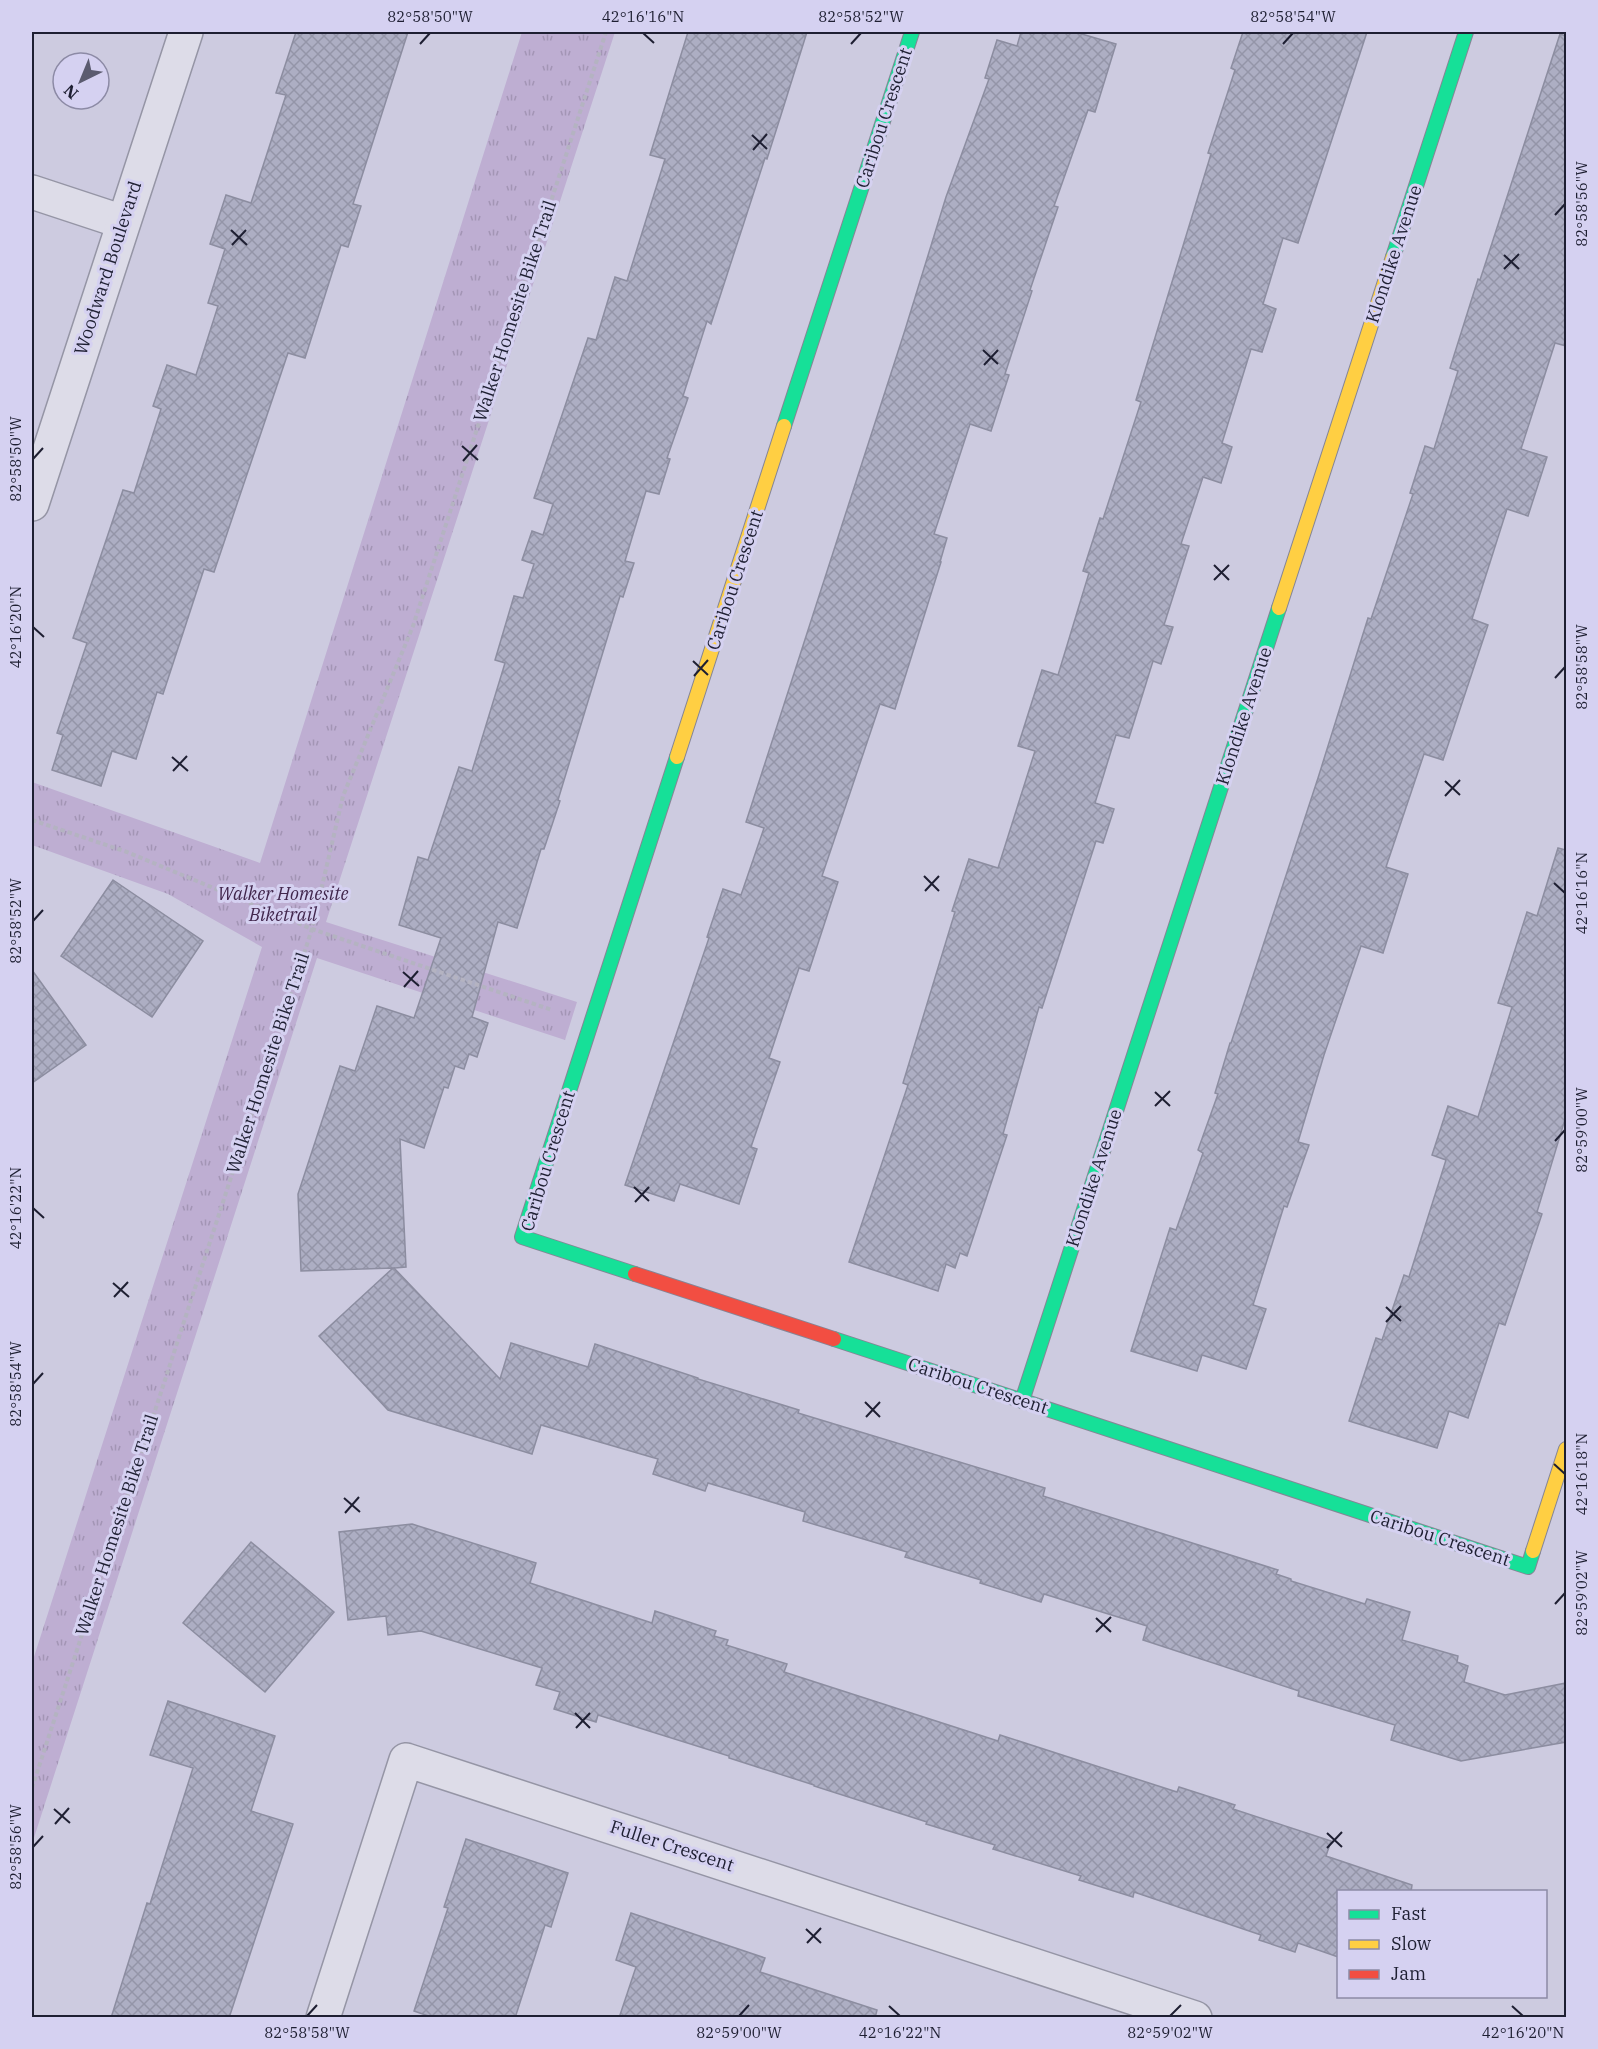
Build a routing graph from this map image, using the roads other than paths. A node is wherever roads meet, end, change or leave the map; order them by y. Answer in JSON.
{"nodes":[{"id":1,"x":186,"y":32,"type":"edge"},
{"id":2,"x":912,"y":32,"type":"edge"},
{"id":3,"x":1466,"y":32,"type":"edge"},
{"id":4,"x":32,"y":192,"type":"edge"},
{"id":5,"x":123,"y":222,"type":"junction"},
{"id":6,"x":32,"y":504,"type":"edge"},
{"id":7,"x":1022,"y":1401,"type":"junction"},
{"id":8,"x":1566,"y":1449,"type":"edge"},
{"id":9,"x":323,"y":2018,"type":"edge"},
{"id":10,"x":1195,"y":2018,"type":"edge"}],
"edges":[{"from":1,"to":5,"type":"street","name":"Woodward Boulevard"},
{"from":2,"to":7,"type":"street","name":"Caribou Crescent"},
{"from":3,"to":7,"type":"street","name":"Klondike Avenue"},
{"from":4,"to":5,"type":"street"},
{"from":5,"to":6,"type":"street","name":"Woodward Boulevard"},
{"from":7,"to":8,"type":"street","name":"Caribou Crescent"},
{"from":9,"to":10,"type":"street","name":"Fuller Crescent"}]}
